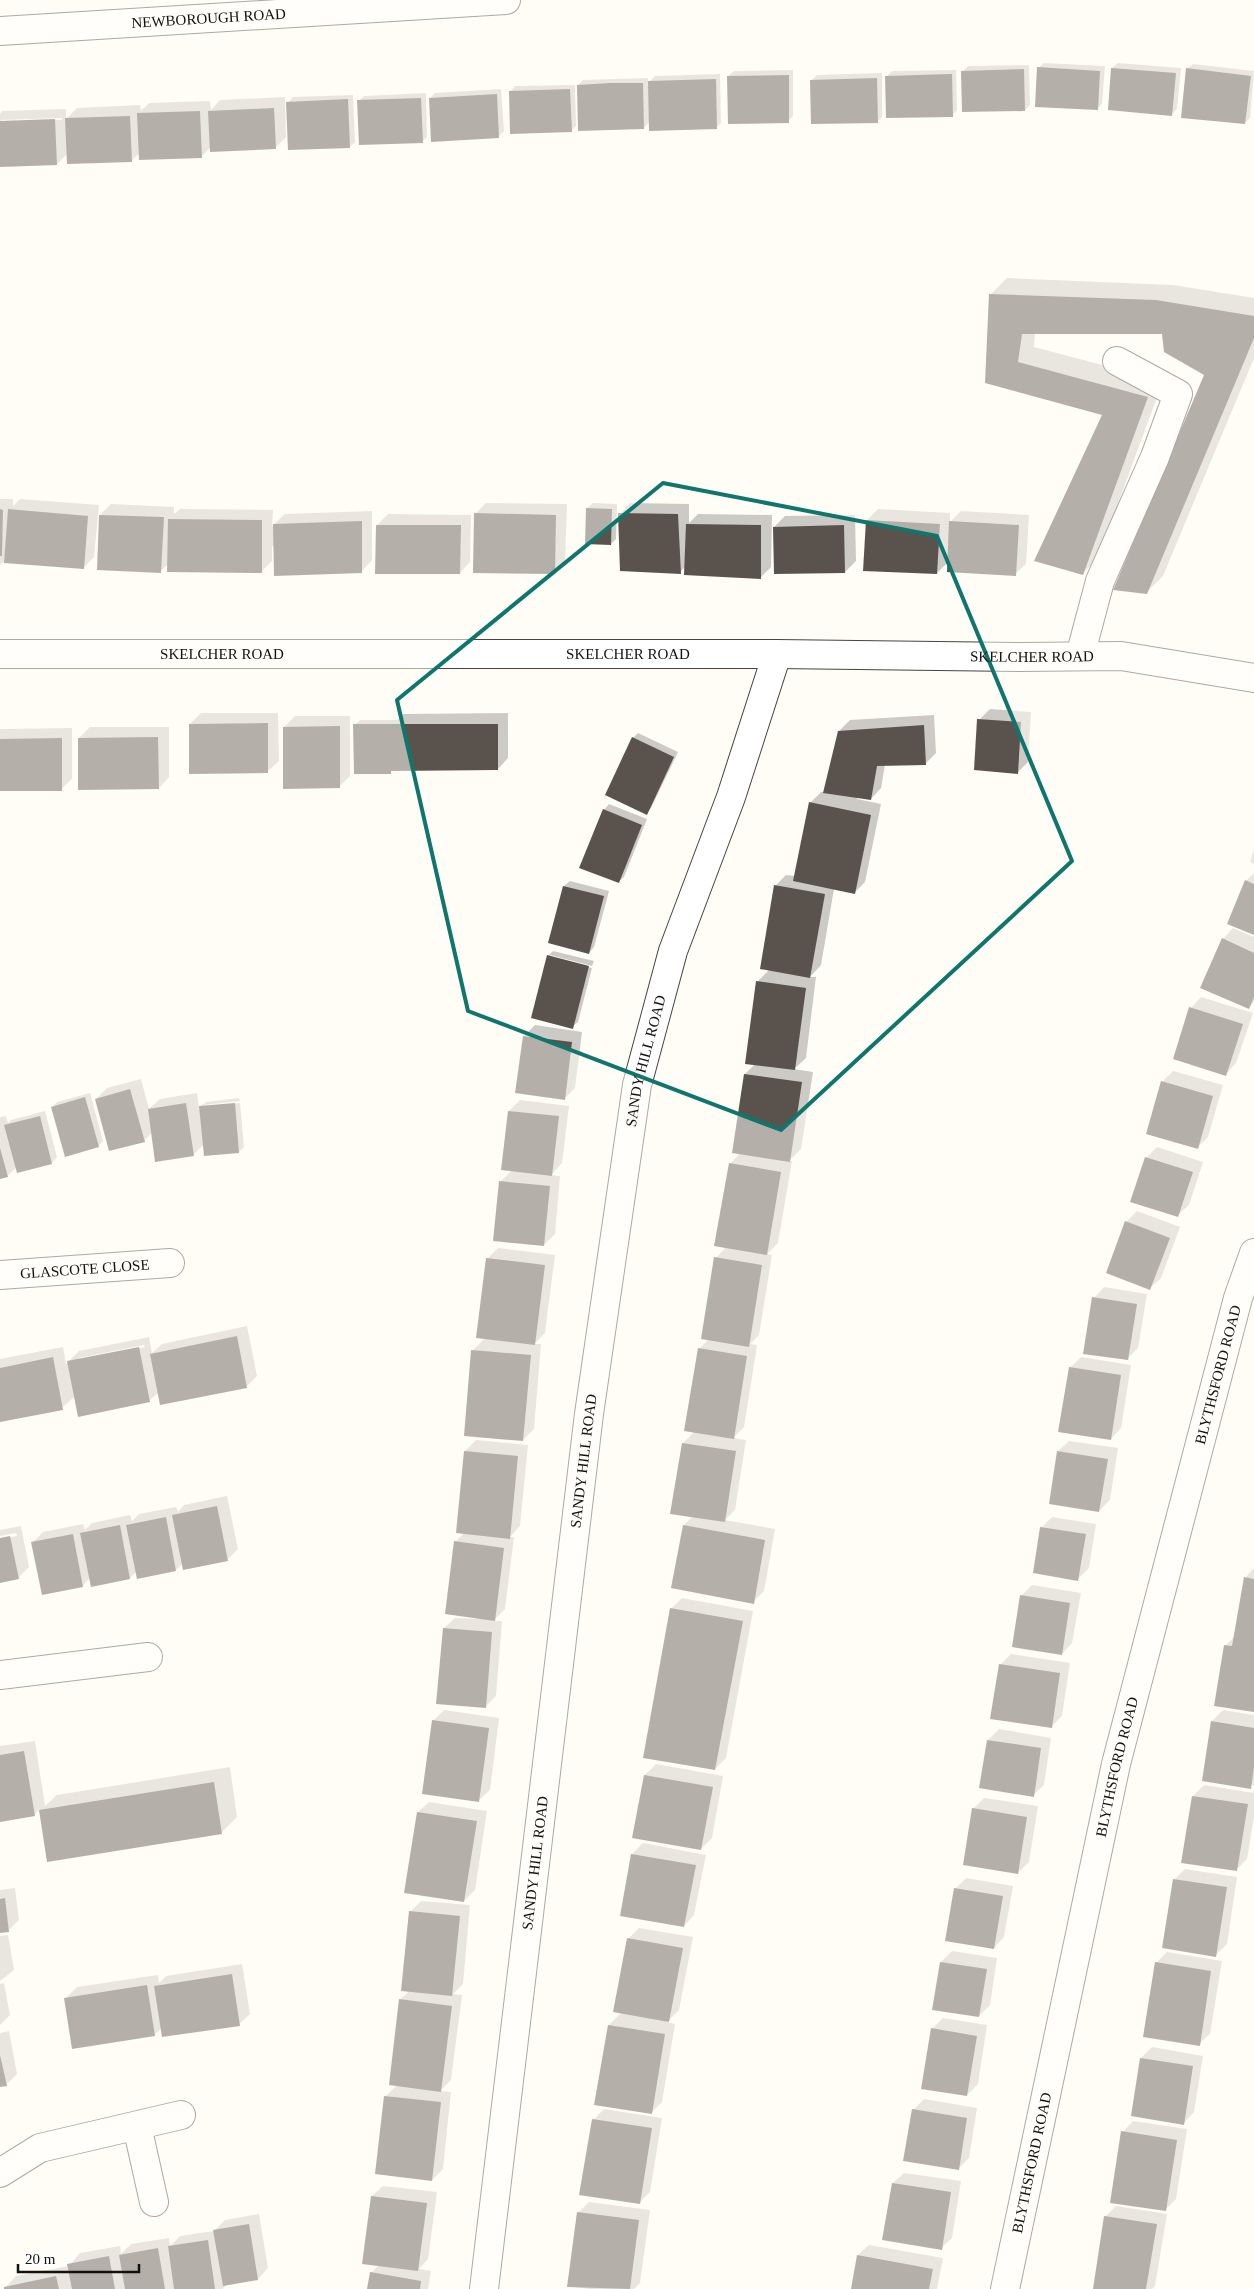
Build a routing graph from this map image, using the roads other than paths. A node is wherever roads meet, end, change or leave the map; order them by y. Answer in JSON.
{"nodes":[{"id":1,"x":506,"y":0,"type":"edge"},
{"id":2,"x":0,"y":31,"type":"edge"},
{"id":3,"x":1117,"y":361,"type":"dead end"},
{"id":4,"x":0,"y":654,"type":"edge"},
{"id":5,"x":777,"y":654,"type":"junction"},
{"id":6,"x":1080,"y":656,"type":"junction"},
{"id":7,"x":1254,"y":678,"type":"edge"},
{"id":8,"x":1254,"y":1252,"type":"edge"},
{"id":9,"x":170,"y":1263,"type":"dead end"},
{"id":10,"x":0,"y":1275,"type":"edge"},
{"id":11,"x":148,"y":1656,"type":"dead end"},
{"id":12,"x":0,"y":1675,"type":"edge"},
{"id":13,"x":181,"y":2115,"type":"dead end"},
{"id":14,"x":137,"y":2126,"type":"junction"},
{"id":15,"x":0,"y":2173,"type":"edge"},
{"id":16,"x":154,"y":2202,"type":"dead end"},
{"id":17,"x":484,"y":2289,"type":"edge"},
{"id":18,"x":1005,"y":2289,"type":"edge"}],
"edges":[{"from":1,"to":2,"type":"street","name":"NEWBOROUGH ROAD"},
{"from":3,"to":6,"type":"street"},
{"from":4,"to":5,"type":"street","name":"SKELCHER ROAD"},
{"from":5,"to":6,"type":"street","name":"SKELCHER ROAD"},
{"from":5,"to":17,"type":"street","name":"SANDY HILL ROAD"},
{"from":6,"to":7,"type":"street","name":"SKELCHER ROAD"},
{"from":8,"to":18,"type":"street","name":"BLYTHSFORD ROAD"},
{"from":9,"to":10,"type":"street","name":"GLASCOTE CLOSE"},
{"from":11,"to":12,"type":"street"},
{"from":13,"to":14,"type":"street"},
{"from":14,"to":15,"type":"street"},
{"from":14,"to":16,"type":"street"}]}
